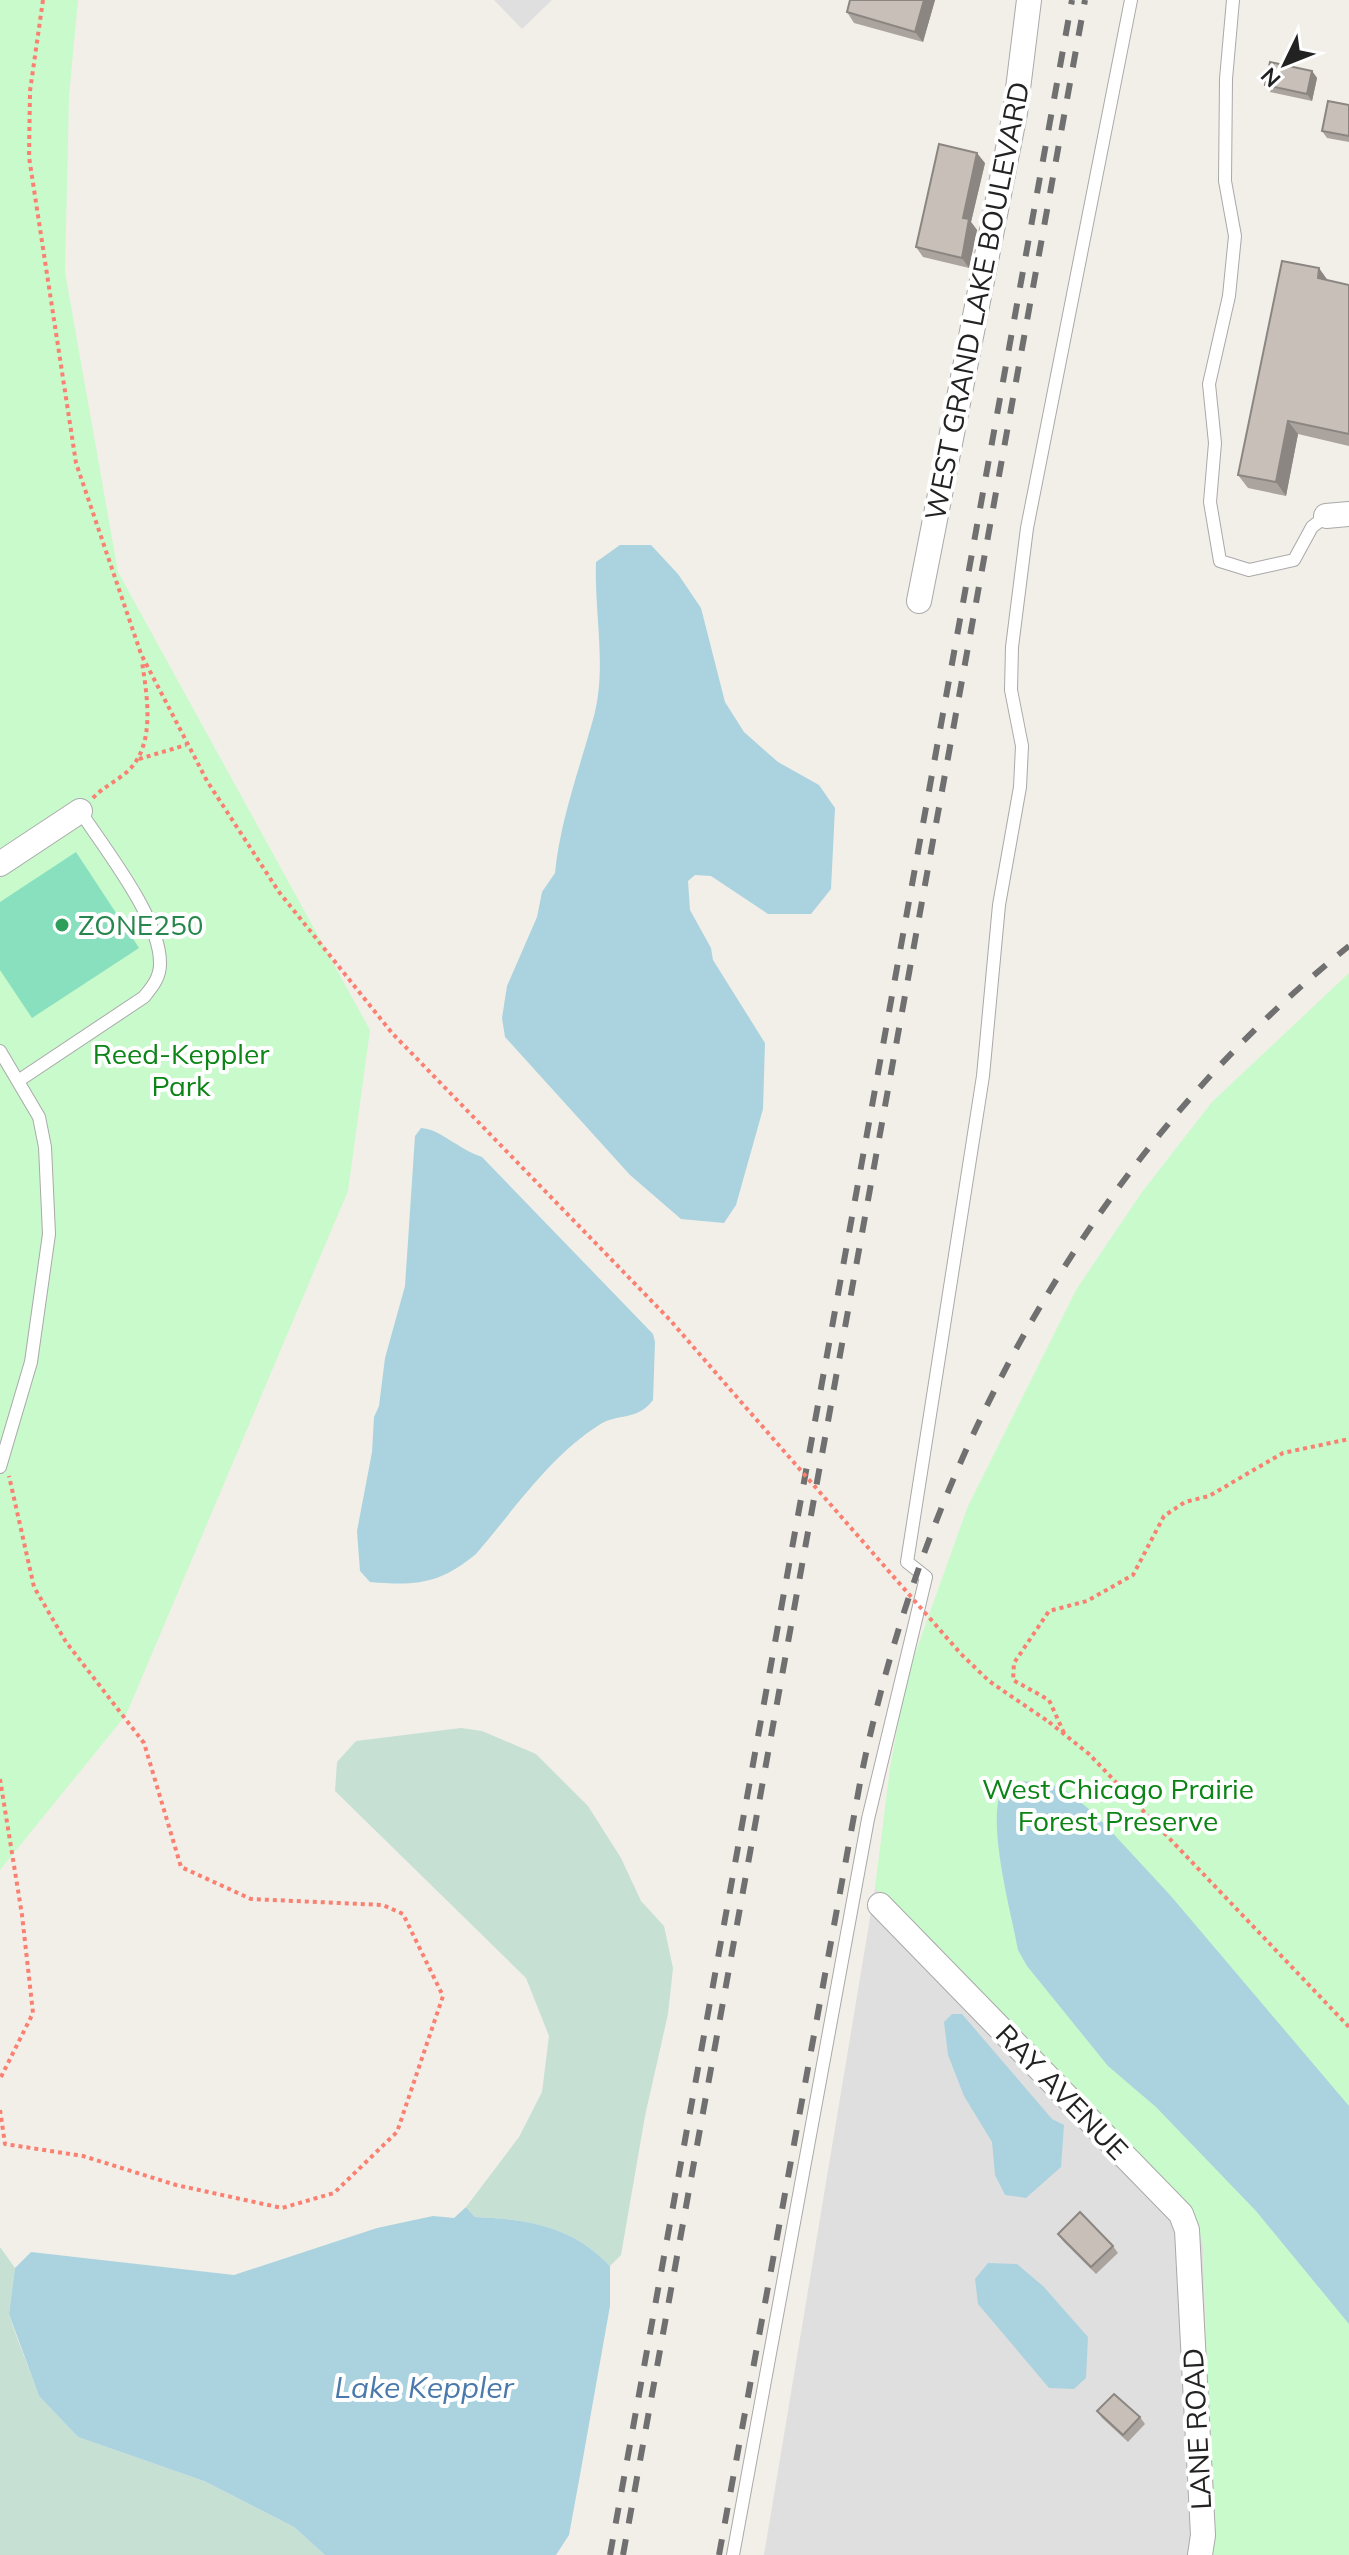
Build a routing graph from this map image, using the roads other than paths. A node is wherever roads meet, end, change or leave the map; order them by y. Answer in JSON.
{"nodes":[{"id":1,"x":1029,"y":0,"type":"edge"},
{"id":2,"x":1131,"y":0,"type":"edge"},
{"id":3,"x":1233,"y":0,"type":"edge"},
{"id":4,"x":1338,"y":515,"type":"edge"},
{"id":5,"x":919,"y":601,"type":"dead end"},
{"id":6,"x":80,"y":811,"type":"joint"},
{"id":7,"x":0,"y":864,"type":"edge"},
{"id":8,"x":0,"y":1051,"type":"edge"},
{"id":9,"x":18,"y":1081,"type":"junction"},
{"id":10,"x":3,"y":1462,"type":"edge"},
{"id":11,"x":880,"y":1905,"type":"dead end"},
{"id":12,"x":1191,"y":2303,"type":"joint"},
{"id":13,"x":733,"y":2555,"type":"edge"},
{"id":14,"x":1200,"y":2555,"type":"edge"}],
"edges":[{"from":1,"to":5,"type":"street","name":"WEST GRAND LAKE BOULEVARD"},
{"from":2,"to":13,"type":"lane"},
{"from":3,"to":4,"type":"lane"},
{"from":6,"to":7,"type":"street"},
{"from":6,"to":9,"type":"lane"},
{"from":8,"to":9,"type":"lane"},
{"from":9,"to":10,"type":"lane"},
{"from":11,"to":12,"type":"street","name":"RAY AVENUE"},
{"from":12,"to":14,"type":"street","name":"LANE ROAD"}]}
